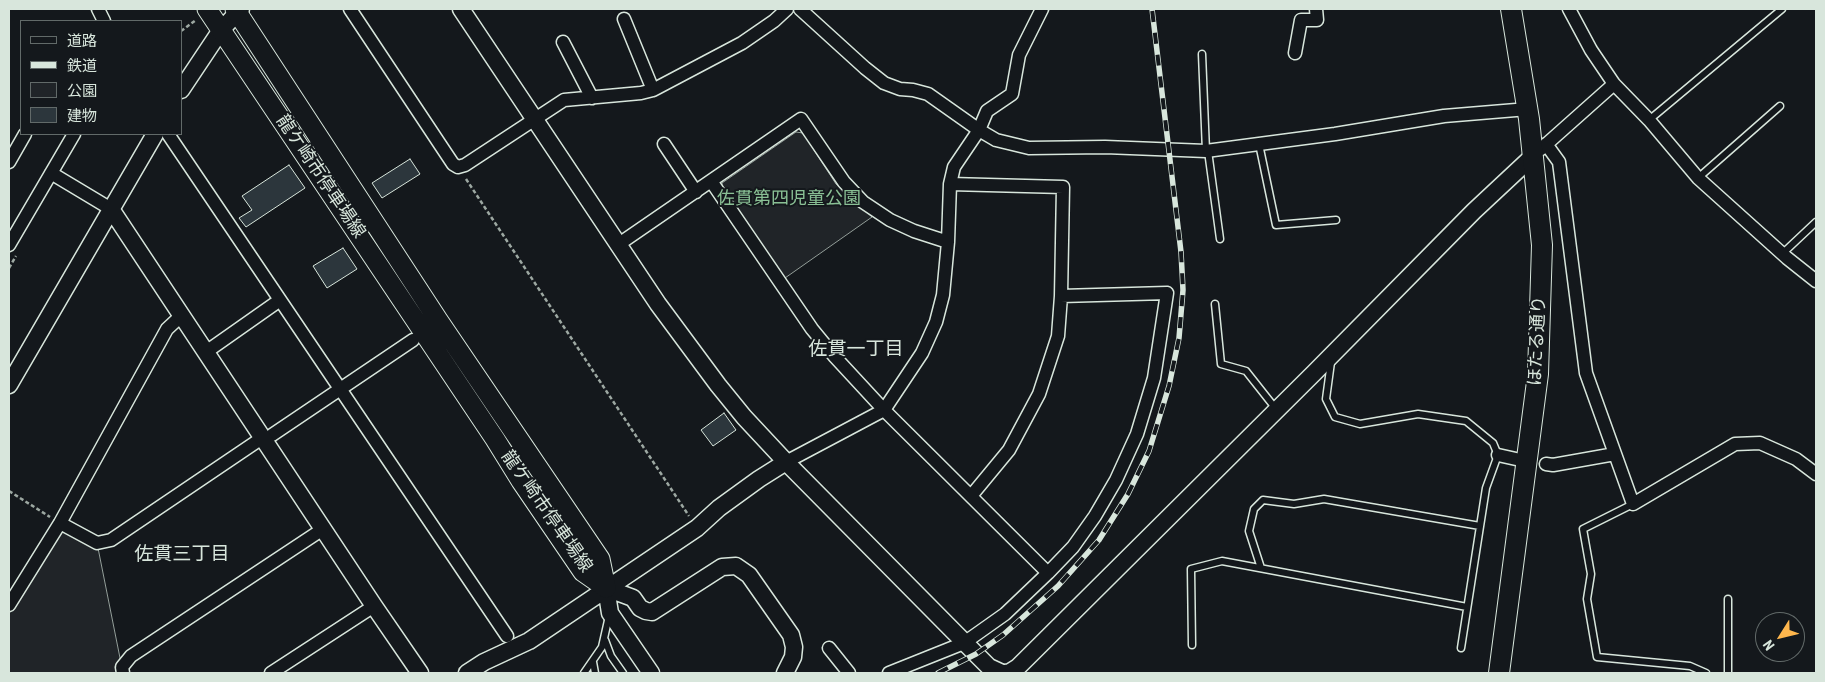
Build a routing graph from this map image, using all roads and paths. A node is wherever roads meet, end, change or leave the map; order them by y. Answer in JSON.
{"nodes":[{"id":1,"x":350,"y":9,"type":"edge"},
{"id":2,"x":461,"y":9,"type":"edge"},
{"id":3,"x":787,"y":9,"type":"edge"},
{"id":4,"x":800,"y":9,"type":"edge"},
{"id":5,"x":1042,"y":9,"type":"edge"},
{"id":6,"x":1316,"y":9,"type":"edge"},
{"id":7,"x":1511,"y":9,"type":"edge"},
{"id":8,"x":1569,"y":9,"type":"edge"},
{"id":9,"x":1782,"y":9,"type":"edge"},
{"id":10,"x":238,"y":10,"type":"edge"},
{"id":11,"x":203,"y":14,"type":"edge"},
{"id":12,"x":624,"y":19,"type":"dead end"},
{"id":13,"x":182,"y":30,"type":"edge"},
{"id":14,"x":221,"y":30,"type":"junction"},
{"id":15,"x":563,"y":42,"type":"dead end"},
{"id":16,"x":1295,"y":52,"type":"dead end"},
{"id":17,"x":1202,"y":54,"type":"dead end"},
{"id":18,"x":1614,"y":84,"type":"junction"},
{"id":19,"x":182,"y":88,"type":"edge"},
{"id":20,"x":653,"y":90,"type":"junction"},
{"id":21,"x":592,"y":98,"type":"junction"},
{"id":22,"x":1780,"y":106,"type":"dead end"},
{"id":23,"x":1528,"y":109,"type":"junction"},
{"id":24,"x":534,"y":119,"type":"junction"},
{"id":25,"x":1649,"y":120,"type":"junction"},
{"id":26,"x":979,"y":130,"type":"junction"},
{"id":27,"x":24,"y":135,"type":"edge"},
{"id":28,"x":73,"y":135,"type":"edge"},
{"id":29,"x":153,"y":135,"type":"edge"},
{"id":30,"x":169,"y":135,"type":"edge"},
{"id":31,"x":664,"y":144,"type":"dead end"},
{"id":32,"x":1259,"y":144,"type":"junction"},
{"id":33,"x":1540,"y":150,"type":"junction"},
{"id":34,"x":1207,"y":151,"type":"junction"},
{"id":35,"x":9,"y":162,"type":"edge"},
{"id":36,"x":458,"y":167,"type":"junction"},
{"id":37,"x":51,"y":173,"type":"junction"},
{"id":38,"x":1698,"y":178,"type":"junction"},
{"id":39,"x":711,"y":181,"type":"junction"},
{"id":40,"x":950,"y":184,"type":"junction"},
{"id":41,"x":696,"y":192,"type":"junction"},
{"id":42,"x":111,"y":209,"type":"junction"},
{"id":43,"x":1336,"y":220,"type":"dead end"},
{"id":44,"x":1816,"y":222,"type":"edge"},
{"id":45,"x":13,"y":228,"type":"edge"},
{"id":46,"x":1220,"y":239,"type":"dead end"},
{"id":47,"x":948,"y":242,"type":"junction"},
{"id":48,"x":619,"y":244,"type":"junction"},
{"id":49,"x":9,"y":245,"type":"edge"},
{"id":50,"x":1782,"y":254,"type":"junction"},
{"id":51,"x":1816,"y":281,"type":"edge"},
{"id":52,"x":1061,"y":296,"type":"junction"},
{"id":53,"x":280,"y":300,"type":"junction"},
{"id":54,"x":1215,"y":304,"type":"dead end"},
{"id":55,"x":182,"y":315,"type":"junction"},
{"id":56,"x":413,"y":340,"type":"dead end"},
{"id":57,"x":206,"y":352,"type":"junction"},
{"id":58,"x":1332,"y":356,"type":"junction"},
{"id":59,"x":9,"y":385,"type":"edge"},
{"id":60,"x":340,"y":389,"type":"junction"},
{"id":61,"x":884,"y":410,"type":"junction"},
{"id":62,"x":1277,"y":410,"type":"junction"},
{"id":63,"x":267,"y":436,"type":"junction"},
{"id":64,"x":1615,"y":454,"type":"junction"},
{"id":65,"x":1498,"y":456,"type":"junction"},
{"id":66,"x":1516,"y":459,"type":"dead end"},
{"id":67,"x":786,"y":462,"type":"junction"},
{"id":68,"x":1546,"y":464,"type":"dead end"},
{"id":69,"x":1816,"y":473,"type":"edge"},
{"id":70,"x":9,"y":491,"type":"edge"},
{"id":71,"x":971,"y":496,"type":"junction"},
{"id":72,"x":1633,"y":504,"type":"junction"},
{"id":73,"x":60,"y":523,"type":"junction"},
{"id":74,"x":1480,"y":526,"type":"junction"},
{"id":75,"x":697,"y":528,"type":"junction"},
{"id":76,"x":323,"y":529,"type":"junction"},
{"id":77,"x":1261,"y":568,"type":"junction"},
{"id":78,"x":1048,"y":573,"type":"junction"},
{"id":79,"x":606,"y":588,"type":"junction"},
{"id":80,"x":1728,"y":599,"type":"dead end"},
{"id":81,"x":9,"y":605,"type":"edge"},
{"id":82,"x":374,"y":606,"type":"junction"},
{"id":83,"x":1467,"y":607,"type":"junction"},
{"id":84,"x":610,"y":613,"type":"junction"},
{"id":85,"x":507,"y":636,"type":"dead end"},
{"id":86,"x":604,"y":639,"type":"junction"},
{"id":87,"x":964,"y":643,"type":"junction"},
{"id":88,"x":1192,"y":645,"type":"dead end"},
{"id":89,"x":829,"y":648,"type":"dead end"},
{"id":90,"x":1461,"y":648,"type":"dead end"},
{"id":91,"x":593,"y":662,"type":"junction"},
{"id":92,"x":1499,"y":669,"type":"edge"},
{"id":93,"x":123,"y":673,"type":"edge"},
{"id":94,"x":270,"y":673,"type":"edge"},
{"id":95,"x":420,"y":673,"type":"edge"},
{"id":96,"x":467,"y":673,"type":"edge"},
{"id":97,"x":584,"y":673,"type":"edge"},
{"id":98,"x":595,"y":673,"type":"edge"},
{"id":99,"x":623,"y":673,"type":"edge"},
{"id":100,"x":651,"y":673,"type":"edge"},
{"id":101,"x":784,"y":673,"type":"edge"},
{"id":102,"x":849,"y":673,"type":"edge"},
{"id":103,"x":889,"y":673,"type":"edge"},
{"id":104,"x":1003,"y":673,"type":"edge"},
{"id":105,"x":1706,"y":673,"type":"edge"},
{"id":106,"x":1728,"y":673,"type":"edge"}],
"edges":[{"from":1,"to":36,"type":"street"},
{"from":2,"to":24,"type":"street"},
{"from":3,"to":20,"type":"street"},
{"from":4,"to":26,"type":"street"},
{"from":5,"to":26,"type":"street"},
{"from":6,"to":16,"type":"street"},
{"from":7,"to":23,"type":"main road","name":"ほたる通り"},
{"from":8,"to":18,"type":"street"},
{"from":9,"to":25,"type":"lane"},
{"from":10,"to":14,"type":"street"},
{"from":10,"to":79,"type":"main road","name":"龍ケ崎市停車場線"},
{"from":11,"to":13,"type":"path"},
{"from":11,"to":14,"type":"main road","name":"龍ケ崎市停車場線"},
{"from":12,"to":20,"type":"street"},
{"from":14,"to":19,"type":"street"},
{"from":14,"to":79,"type":"main road","name":"龍ケ崎市停車場線"},
{"from":15,"to":21,"type":"street"},
{"from":17,"to":34,"type":"lane"},
{"from":18,"to":25,"type":"street"},
{"from":18,"to":33,"type":"street"},
{"from":20,"to":21,"type":"street"},
{"from":21,"to":24,"type":"street"},
{"from":22,"to":38,"type":"lane"},
{"from":23,"to":32,"type":"street"},
{"from":23,"to":33,"type":"main road","name":"ほたる通り"},
{"from":24,"to":36,"type":"street"},
{"from":24,"to":48,"type":"street"},
{"from":25,"to":38,"type":"street"},
{"from":26,"to":34,"type":"street"},
{"from":26,"to":40,"type":"street"},
{"from":27,"to":35,"type":"street"},
{"from":28,"to":37,"type":"street"},
{"from":29,"to":42,"type":"street"},
{"from":30,"to":53,"type":"street"},
{"from":31,"to":41,"type":"street"},
{"from":32,"to":34,"type":"street"},
{"from":32,"to":43,"type":"lane"},
{"from":33,"to":58,"type":"street"},
{"from":33,"to":64,"type":"street"},
{"from":33,"to":92,"type":"main road","name":"ほたる通り"},
{"from":34,"to":46,"type":"lane"},
{"from":36,"to":75,"type":"path"},
{"from":37,"to":42,"type":"street"},
{"from":37,"to":45,"type":"street"},
{"from":38,"to":50,"type":"street"},
{"from":39,"to":41,"type":"street"},
{"from":39,"to":47,"type":"street"},
{"from":39,"to":61,"type":"street"},
{"from":40,"to":47,"type":"street"},
{"from":40,"to":52,"type":"street"},
{"from":41,"to":48,"type":"street"},
{"from":42,"to":55,"type":"street"},
{"from":42,"to":59,"type":"street"},
{"from":44,"to":50,"type":"lane"},
{"from":45,"to":49,"type":"street"},
{"from":47,"to":61,"type":"street"},
{"from":48,"to":67,"type":"street"},
{"from":50,"to":51,"type":"street"},
{"from":52,"to":71,"type":"street"},
{"from":52,"to":78,"type":"street"},
{"from":53,"to":57,"type":"street"},
{"from":53,"to":60,"type":"street"},
{"from":54,"to":62,"type":"lane"},
{"from":55,"to":57,"type":"street"},
{"from":55,"to":73,"type":"street"},
{"from":56,"to":60,"type":"street"},
{"from":57,"to":63,"type":"street"},
{"from":58,"to":62,"type":"street"},
{"from":58,"to":65,"type":"lane"},
{"from":60,"to":63,"type":"street"},
{"from":60,"to":85,"type":"street"},
{"from":61,"to":67,"type":"street"},
{"from":61,"to":71,"type":"street"},
{"from":62,"to":104,"type":"street"},
{"from":63,"to":73,"type":"street"},
{"from":63,"to":76,"type":"street"},
{"from":64,"to":68,"type":"street"},
{"from":64,"to":72,"type":"street"},
{"from":65,"to":66,"type":"street"},
{"from":65,"to":74,"type":"lane"},
{"from":67,"to":75,"type":"street"},
{"from":67,"to":87,"type":"street"},
{"from":69,"to":72,"type":"street"},
{"from":70,"to":73,"type":"path"},
{"from":71,"to":78,"type":"street"},
{"from":72,"to":105,"type":"lane"},
{"from":73,"to":81,"type":"street"},
{"from":74,"to":77,"type":"lane"},
{"from":74,"to":83,"type":"lane"},
{"from":75,"to":79,"type":"street"},
{"from":76,"to":82,"type":"street"},
{"from":76,"to":93,"type":"street"},
{"from":77,"to":83,"type":"lane"},
{"from":77,"to":88,"type":"lane"},
{"from":78,"to":87,"type":"street"},
{"from":79,"to":84,"type":"street"},
{"from":79,"to":96,"type":"street"},
{"from":79,"to":101,"type":"street"},
{"from":80,"to":106,"type":"lane"},
{"from":82,"to":94,"type":"street"},
{"from":82,"to":95,"type":"street"},
{"from":83,"to":90,"type":"lane"},
{"from":84,"to":86,"type":"lane"},
{"from":84,"to":100,"type":"street"},
{"from":86,"to":91,"type":"lane"},
{"from":86,"to":99,"type":"lane"},
{"from":87,"to":103,"type":"street"},
{"from":87,"to":104,"type":"street"},
{"from":89,"to":102,"type":"street"},
{"from":91,"to":97,"type":"lane"},
{"from":91,"to":98,"type":"lane"}]}
